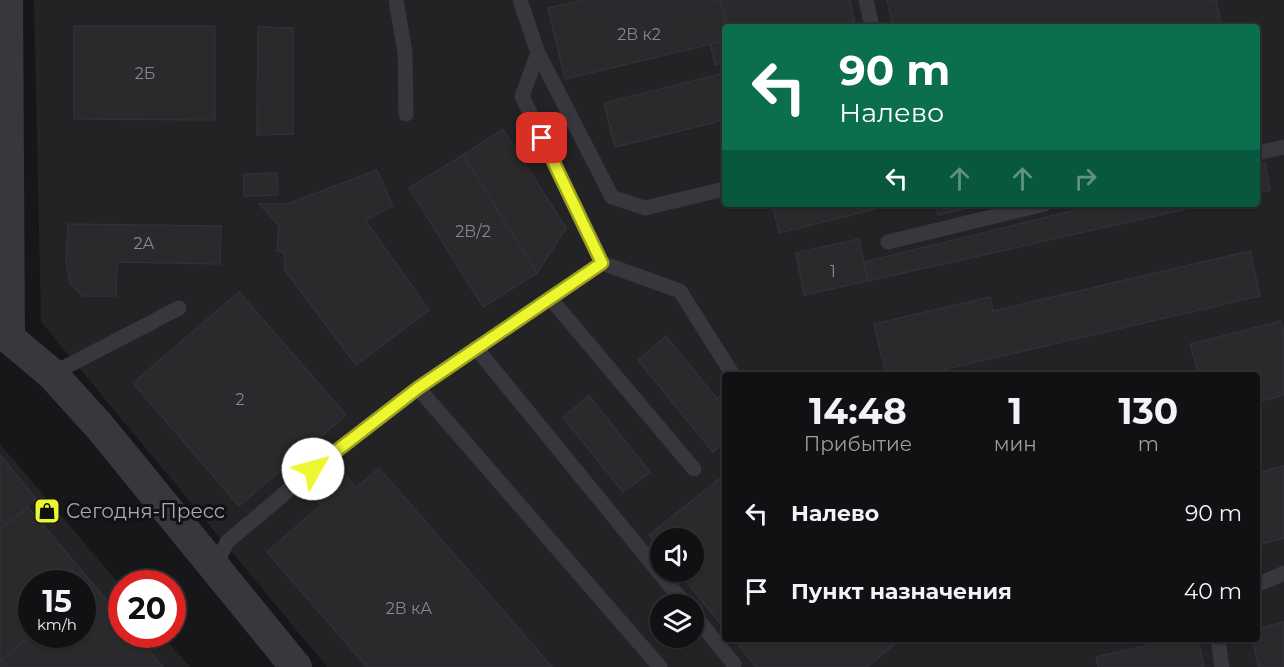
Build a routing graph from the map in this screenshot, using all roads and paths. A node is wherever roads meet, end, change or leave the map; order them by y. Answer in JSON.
{"nodes":[{"id":1,"x":7,"y":0,"type":"edge"},
{"id":2,"x":396,"y":0,"type":"edge"},
{"id":3,"x":520,"y":0,"type":"edge"},
{"id":4,"x":866,"y":0,"type":"edge"},
{"id":5,"x":871,"y":24,"type":"edge"},
{"id":6,"x":538,"y":53,"type":"junction"},
{"id":7,"x":406,"y":114,"type":"dead end"},
{"id":8,"x":1284,"y":147,"type":"edge"},
{"id":9,"x":1260,"y":152,"type":"edge"},
{"id":10,"x":722,"y":189,"type":"edge"},
{"id":11,"x":1033,"y":207,"type":"edge"},
{"id":12,"x":888,"y":242,"type":"dead end"},
{"id":13,"x":602,"y":263,"type":"junction"},
{"id":14,"x":550,"y":298,"type":"junction"},
{"id":15,"x":179,"y":308,"type":"dead end"},
{"id":16,"x":5,"y":339,"type":"edge"},
{"id":17,"x":476,"y":348,"type":"junction"},
{"id":18,"x":731,"y":372,"type":"edge"},
{"id":19,"x":52,"y":374,"type":"junction"},
{"id":20,"x":418,"y":388,"type":"junction"},
{"id":21,"x":694,"y":469,"type":"dead end"},
{"id":22,"x":215,"y":567,"type":"junction"},
{"id":23,"x":1284,"y":573,"type":"edge"},
{"id":24,"x":1260,"y":584,"type":"edge"},
{"id":25,"x":677,"y":594,"type":"edge"},
{"id":26,"x":704,"y":627,"type":"edge"},
{"id":27,"x":1218,"y":642,"type":"edge"},
{"id":28,"x":734,"y":664,"type":"dead end"},
{"id":29,"x":296,"y":667,"type":"edge"},
{"id":30,"x":660,"y":667,"type":"edge"},
{"id":31,"x":1222,"y":667,"type":"edge"}],
"edges":[{"from":1,"to":16,"type":"street"},
{"from":2,"to":7,"type":"lane"},
{"from":3,"to":6,"type":"lane"},
{"from":4,"to":5,"type":"lane"},
{"from":6,"to":10,"type":"lane"},
{"from":6,"to":13,"type":"lane"},
{"from":8,"to":9,"type":"lane"},
{"from":11,"to":12,"type":"lane"},
{"from":13,"to":14,"type":"lane"},
{"from":13,"to":18,"type":"lane"},
{"from":14,"to":17,"type":"lane"},
{"from":14,"to":21,"type":"lane"},
{"from":15,"to":19,"type":"lane"},
{"from":16,"to":19,"type":"street"},
{"from":17,"to":20,"type":"lane"},
{"from":17,"to":25,"type":"lane"},
{"from":19,"to":22,"type":"street"},
{"from":20,"to":22,"type":"lane"},
{"from":20,"to":30,"type":"lane"},
{"from":22,"to":29,"type":"street"},
{"from":23,"to":24,"type":"lane"},
{"from":26,"to":28,"type":"lane"},
{"from":27,"to":31,"type":"lane"}]}
